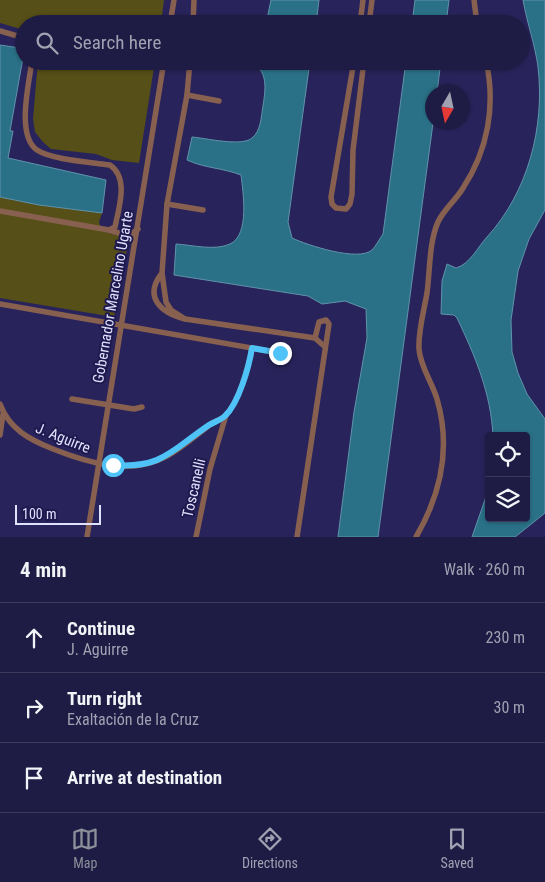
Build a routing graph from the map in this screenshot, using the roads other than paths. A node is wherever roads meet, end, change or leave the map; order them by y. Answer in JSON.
{"nodes":[{"id":1,"x":174,"y":0,"type":"edge"},
{"id":2,"x":194,"y":0,"type":"edge"},
{"id":3,"x":364,"y":0,"type":"edge"},
{"id":4,"x":372,"y":0,"type":"edge"},
{"id":5,"x":474,"y":0,"type":"edge"},
{"id":6,"x":172,"y":15,"type":"edge"},
{"id":7,"x":193,"y":15,"type":"edge"},
{"id":8,"x":362,"y":15,"type":"edge"},
{"id":9,"x":370,"y":15,"type":"edge"},
{"id":10,"x":476,"y":15,"type":"edge"},
{"id":11,"x":0,"y":31,"type":"edge"},
{"id":12,"x":15,"y":35,"type":"edge"},
{"id":13,"x":31,"y":70,"type":"edge"},
{"id":14,"x":163,"y":70,"type":"edge"},
{"id":15,"x":189,"y":70,"type":"edge"},
{"id":16,"x":353,"y":70,"type":"edge"},
{"id":17,"x":363,"y":70,"type":"edge"},
{"id":18,"x":487,"y":70,"type":"edge"},
{"id":19,"x":351,"y":82,"type":"junction"},
{"id":20,"x":361,"y":84,"type":"junction"},
{"id":21,"x":187,"y":95,"type":"junction"},
{"id":22,"x":219,"y":100,"type":"dead end"},
{"id":23,"x":167,"y":204,"type":"junction"},
{"id":24,"x":203,"y":210,"type":"dead end"},
{"id":25,"x":0,"y":212,"type":"edge"},
{"id":26,"x":138,"y":229,"type":"junction"},
{"id":27,"x":109,"y":230,"type":"junction"},
{"id":28,"x":0,"y":304,"type":"edge"},
{"id":29,"x":122,"y":324,"type":"junction"},
{"id":30,"x":315,"y":338,"type":"junction"},
{"id":31,"x":324,"y":346,"type":"junction"},
{"id":32,"x":252,"y":348,"type":"junction"},
{"id":33,"x":280,"y":353,"type":"dead end"},
{"id":34,"x":72,"y":399,"type":"dead end"},
{"id":35,"x":0,"y":404,"type":"edge"},
{"id":36,"x":108,"y":404,"type":"junction"},
{"id":37,"x":142,"y":407,"type":"dead end"},
{"id":38,"x":4,"y":414,"type":"junction"},
{"id":39,"x":226,"y":415,"type":"junction"},
{"id":40,"x":0,"y":435,"type":"edge"},
{"id":41,"x":99,"y":464,"type":"junction"},
{"id":42,"x":88,"y":537,"type":"edge"},
{"id":43,"x":196,"y":537,"type":"edge"},
{"id":44,"x":297,"y":537,"type":"edge"},
{"id":45,"x":416,"y":537,"type":"edge"}],
"edges":[{"from":1,"to":6,"type":"street"},
{"from":2,"to":7,"type":"street"},
{"from":3,"to":8,"type":"street"},
{"from":4,"to":9,"type":"street"},
{"from":5,"to":10,"type":"street"},
{"from":11,"to":12,"type":"street"},
{"from":13,"to":27,"type":"street"},
{"from":14,"to":26,"type":"street","name":"Gobernador Marcelino Ugarte"},
{"from":15,"to":21,"type":"street"},
{"from":16,"to":19,"type":"street"},
{"from":17,"to":20,"type":"street"},
{"from":18,"to":45,"type":"street"},
{"from":19,"to":20,"type":"street"},
{"from":19,"to":20,"type":"street"},
{"from":21,"to":22,"type":"street"},
{"from":21,"to":23,"type":"street"},
{"from":23,"to":24,"type":"street"},
{"from":23,"to":30,"type":"street"},
{"from":25,"to":27,"type":"street"},
{"from":26,"to":27,"type":"street"},
{"from":26,"to":29,"type":"street","name":"Gobernador Marcelino Ugarte"},
{"from":28,"to":29,"type":"street"},
{"from":29,"to":32,"type":"street"},
{"from":29,"to":36,"type":"street","name":"Gobernador Marcelino Ugarte"},
{"from":30,"to":31,"type":"street"},
{"from":30,"to":31,"type":"street"},
{"from":31,"to":44,"type":"street"},
{"from":32,"to":33,"type":"street"},
{"from":32,"to":39,"type":"street","name":"J. Aguirre"},
{"from":34,"to":36,"type":"street"},
{"from":35,"to":38,"type":"street","name":"J. Aguirre"},
{"from":36,"to":37,"type":"street"},
{"from":36,"to":41,"type":"street","name":"Gobernador Marcelino Ugarte"},
{"from":38,"to":40,"type":"street"},
{"from":38,"to":41,"type":"street","name":"J. Aguirre"},
{"from":39,"to":41,"type":"street","name":"J. Aguirre"},
{"from":39,"to":43,"type":"street","name":"Toscanelli"},
{"from":41,"to":42,"type":"street","name":"Gobernador Marcelino Ugarte"}]}
